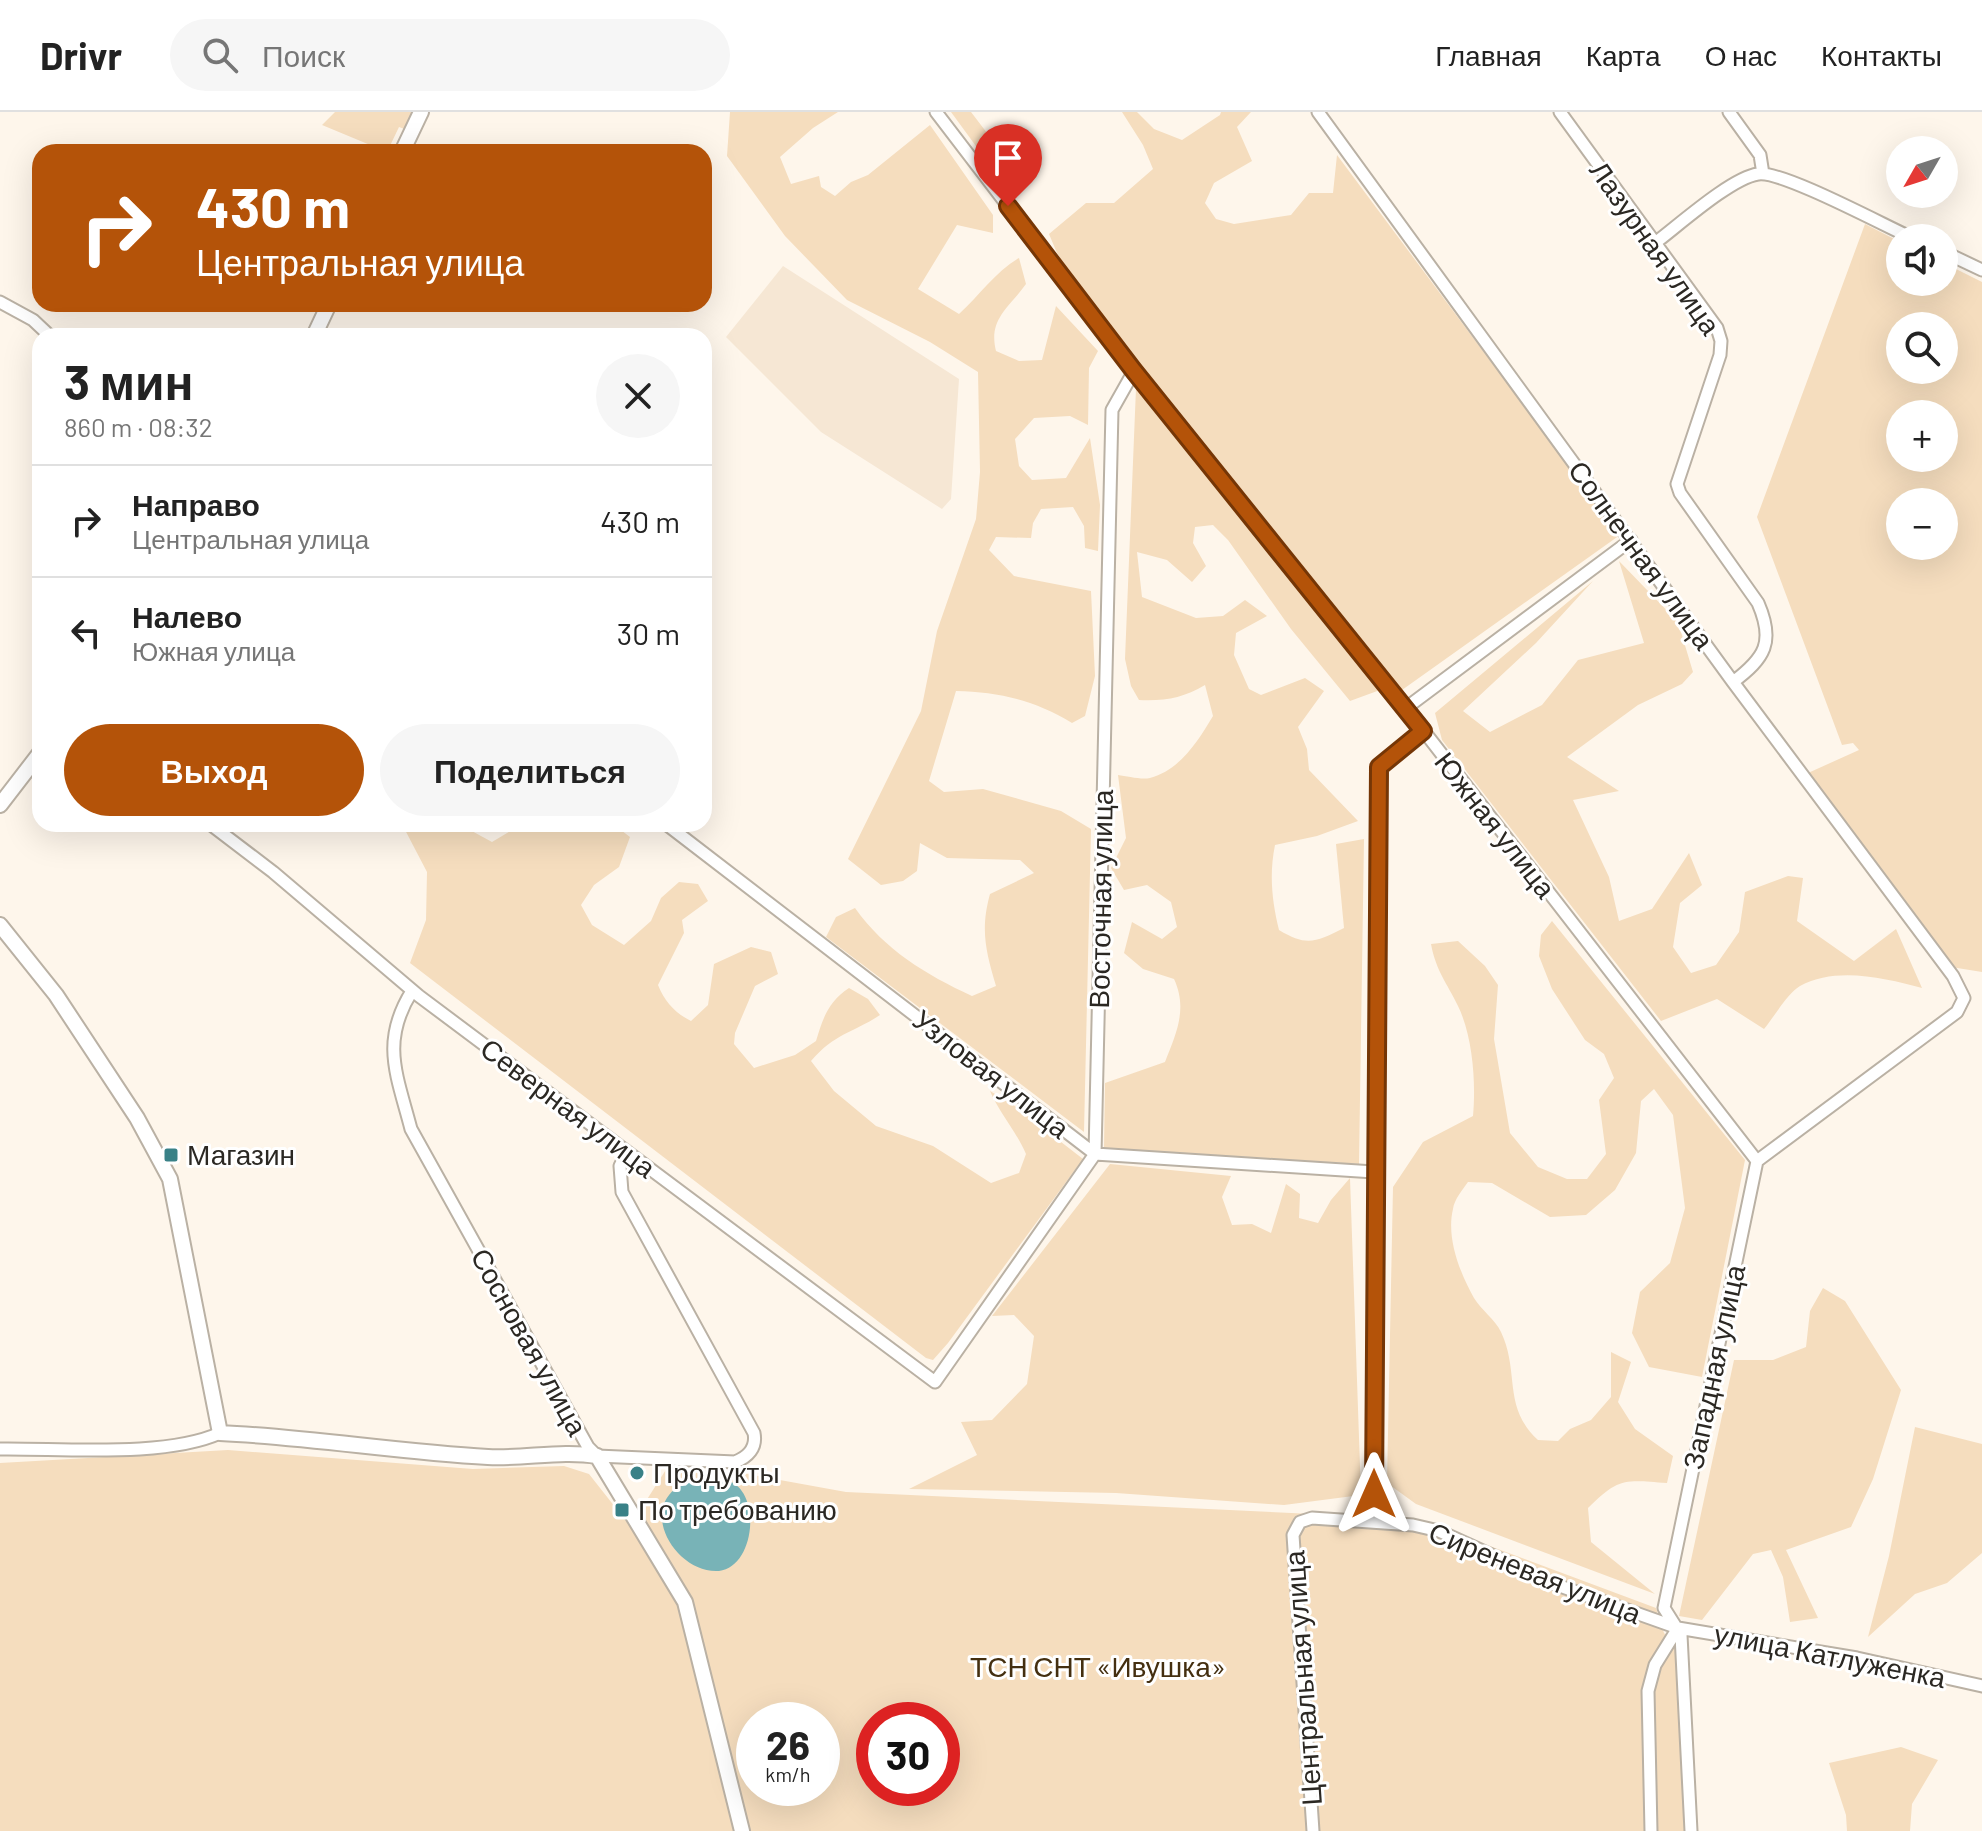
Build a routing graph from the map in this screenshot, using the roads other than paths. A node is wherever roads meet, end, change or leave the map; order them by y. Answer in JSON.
{"nodes":[{"id":1,"x":421,"y":112,"type":"edge"},
{"id":2,"x":936,"y":112,"type":"edge"},
{"id":3,"x":1318,"y":112,"type":"edge"},
{"id":4,"x":1560,"y":112,"type":"edge"},
{"id":5,"x":1729,"y":112,"type":"edge"},
{"id":6,"x":406,"y":144,"type":"edge"},
{"id":7,"x":1763,"y":174,"type":"junction"},
{"id":8,"x":1886,"y":226,"type":"edge"},
{"id":9,"x":1655,"y":243,"type":"junction"},
{"id":10,"x":1958,"y":259,"type":"edge"},
{"id":11,"x":1982,"y":270,"type":"edge"},
{"id":12,"x":0,"y":302,"type":"edge"},
{"id":13,"x":42,"y":328,"type":"edge"},
{"id":14,"x":1134,"y":371,"type":"junction"},
{"id":15,"x":1631,"y":540,"type":"junction"},
{"id":16,"x":1733,"y":682,"type":"junction"},
{"id":17,"x":1406,"y":708,"type":"junction"},
{"id":18,"x":1423,"y":731,"type":"junction"},
{"id":19,"x":32,"y":763,"type":"edge"},
{"id":20,"x":0,"y":805,"type":"edge"},
{"id":21,"x":220,"y":832,"type":"edge"},
{"id":22,"x":676,"y":832,"type":"edge"},
{"id":23,"x":0,"y":925,"type":"edge"},
{"id":24,"x":412,"y":991,"type":"junction"},
{"id":25,"x":627,"y":1152,"type":"junction"},
{"id":26,"x":1095,"y":1154,"type":"junction"},
{"id":27,"x":1757,"y":1161,"type":"junction"},
{"id":28,"x":1374,"y":1172,"type":"junction"},
{"id":29,"x":220,"y":1433,"type":"junction"},
{"id":30,"x":0,"y":1449,"type":"edge"},
{"id":31,"x":597,"y":1456,"type":"junction"},
{"id":32,"x":1374,"y":1494,"type":"dead end"},
{"id":33,"x":1296,"y":1526,"type":"joint"},
{"id":34,"x":1678,"y":1628,"type":"junction"},
{"id":35,"x":1982,"y":1686,"type":"edge"},
{"id":36,"x":742,"y":1831,"type":"edge"},
{"id":37,"x":1313,"y":1831,"type":"edge"},
{"id":38,"x":1651,"y":1831,"type":"edge"},
{"id":39,"x":1691,"y":1831,"type":"edge"}],
"edges":[{"from":1,"to":6,"type":"street"},
{"from":2,"to":14,"type":"street","name":"Южная улица"},
{"from":3,"to":15,"type":"street","name":"Солнечная улица"},
{"from":4,"to":9,"type":"street","name":"Лазурная улица"},
{"from":5,"to":7,"type":"street"},
{"from":7,"to":8,"type":"street"},
{"from":7,"to":9,"type":"street"},
{"from":9,"to":16,"type":"street","name":"Лазурная улица"},
{"from":10,"to":11,"type":"street"},
{"from":12,"to":13,"type":"street"},
{"from":14,"to":17,"type":"street","name":"Южная улица"},
{"from":14,"to":26,"type":"street","name":"Восточная улица"},
{"from":15,"to":16,"type":"street","name":"Солнечная улица"},
{"from":15,"to":17,"type":"street"},
{"from":16,"to":27,"type":"street","name":"Солнечная улица"},
{"from":17,"to":18,"type":"street","name":"Южная улица"},
{"from":18,"to":27,"type":"street","name":"Южная улица"},
{"from":18,"to":28,"type":"street"},
{"from":19,"to":20,"type":"street"},
{"from":21,"to":24,"type":"street","name":"Северная улица"},
{"from":22,"to":26,"type":"street","name":"Узловая улица"},
{"from":23,"to":29,"type":"street"},
{"from":24,"to":25,"type":"street","name":"Северная улица"},
{"from":24,"to":31,"type":"street","name":"Сосновая улица"},
{"from":25,"to":26,"type":"street","name":"Северная улица"},
{"from":25,"to":31,"type":"street","name":"Сосновая улица"},
{"from":26,"to":28,"type":"street","name":"Узловая улица"},
{"from":27,"to":34,"type":"street","name":"Западная улица"},
{"from":28,"to":32,"type":"street"},
{"from":29,"to":30,"type":"street"},
{"from":29,"to":31,"type":"street"},
{"from":31,"to":36,"type":"street"},
{"from":33,"to":34,"type":"street","name":"Сиреневая улица"},
{"from":33,"to":37,"type":"street","name":"Центральная улица"},
{"from":34,"to":35,"type":"street","name":"улица Катлуженка"},
{"from":34,"to":38,"type":"street"},
{"from":34,"to":39,"type":"street","name":"Западная улица"}]}
